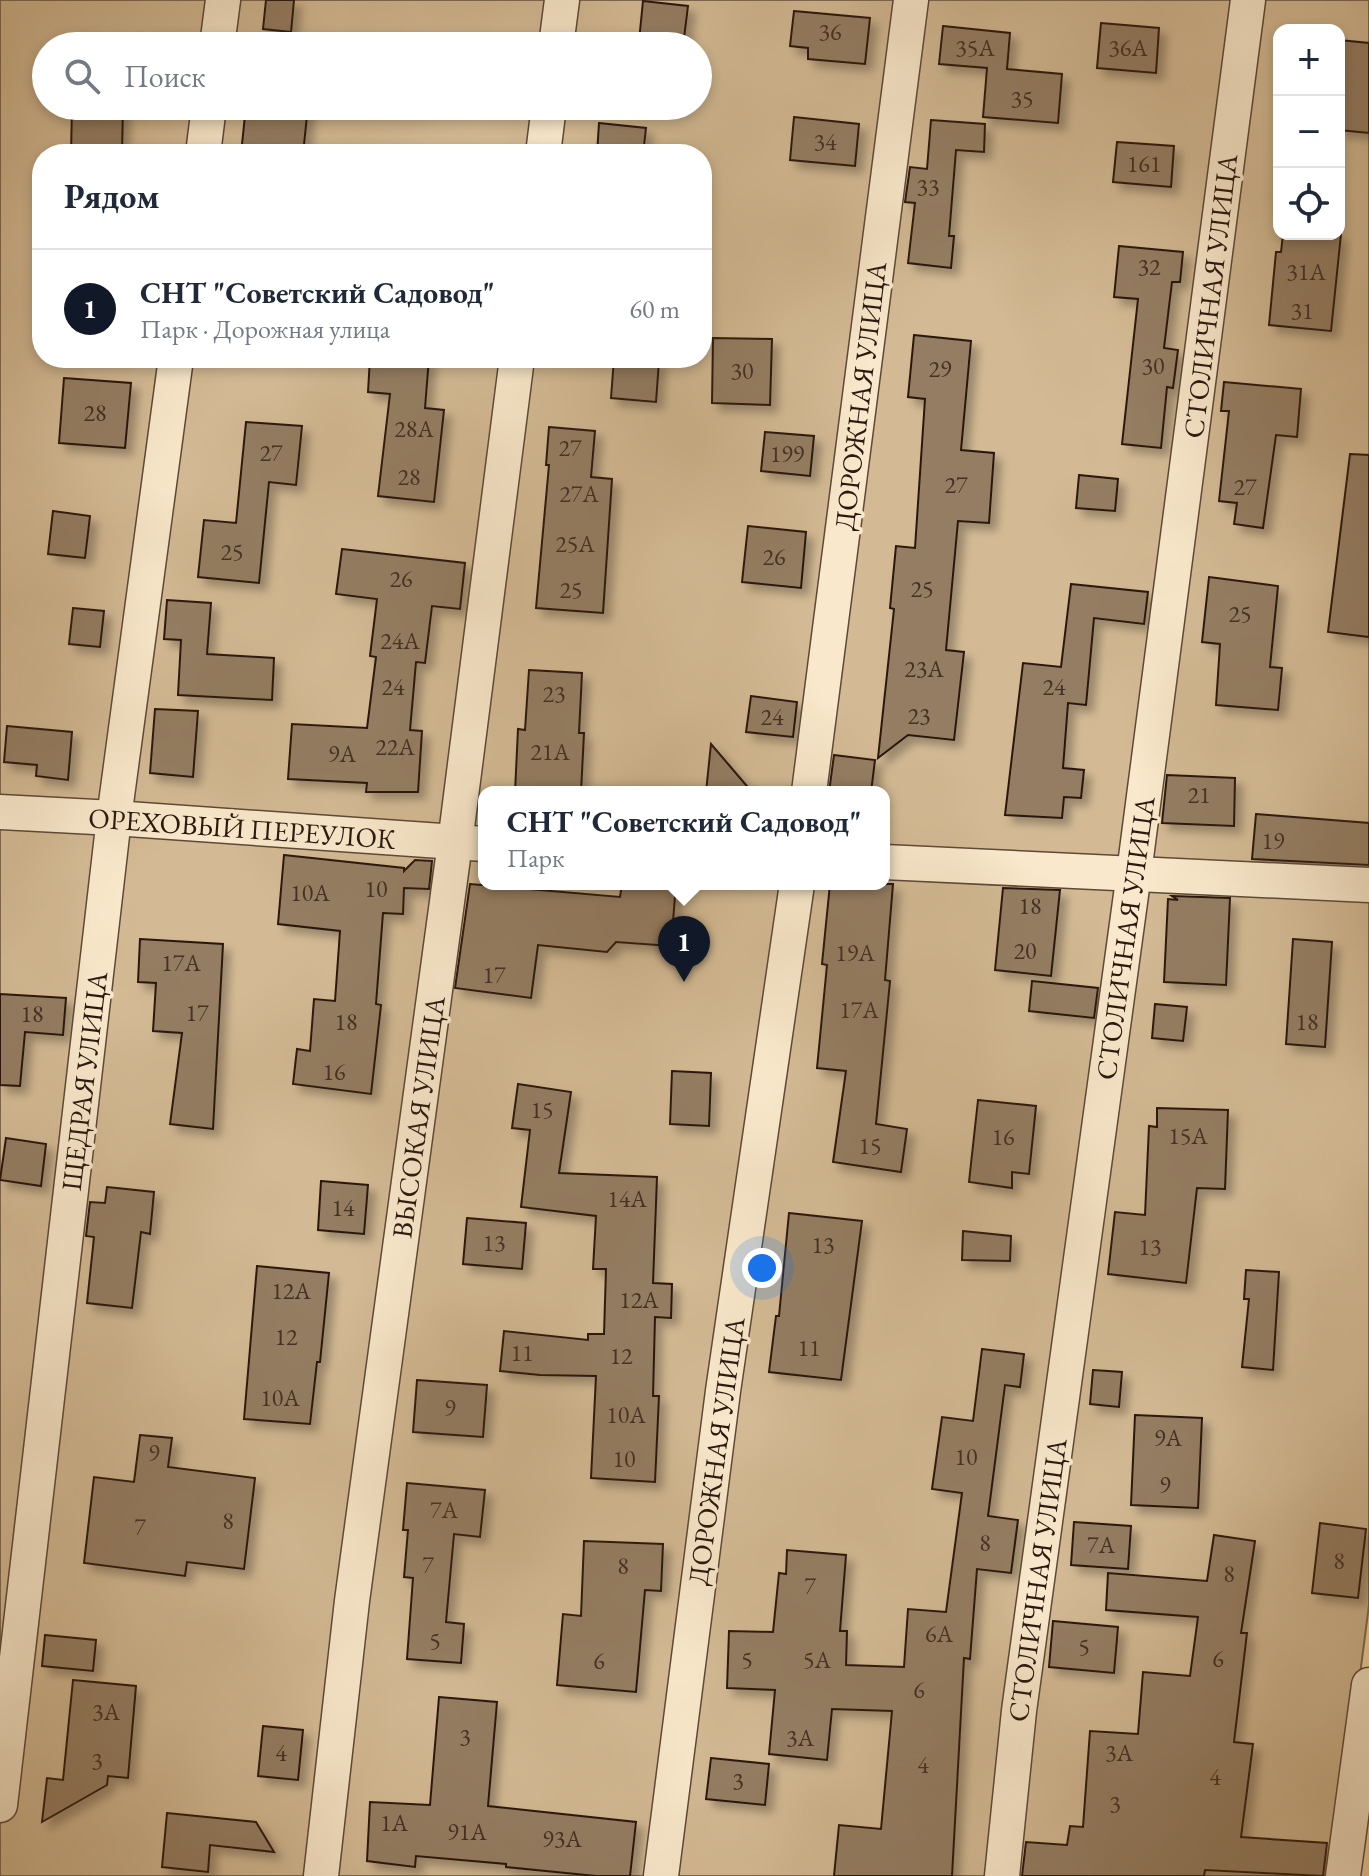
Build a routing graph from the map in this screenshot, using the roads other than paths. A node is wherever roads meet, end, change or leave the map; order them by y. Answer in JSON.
{"nodes":[{"id":1,"x":223,"y":0,"type":"edge"},
{"id":2,"x":562,"y":0,"type":"edge"},
{"id":3,"x":911,"y":0,"type":"edge"},
{"id":4,"x":1248,"y":0,"type":"edge"},
{"id":5,"x":219,"y":32,"type":"edge"},
{"id":6,"x":558,"y":32,"type":"edge"},
{"id":7,"x":207,"y":120,"type":"edge"},
{"id":8,"x":547,"y":120,"type":"edge"},
{"id":9,"x":204,"y":144,"type":"edge"},
{"id":10,"x":544,"y":144,"type":"edge"},
{"id":11,"x":175,"y":368,"type":"edge"},
{"id":12,"x":516,"y":368,"type":"edge"},
{"id":13,"x":810,"y":786,"type":"edge"},
{"id":14,"x":0,"y":812,"type":"edge"},
{"id":15,"x":114,"y":818,"type":"junction"},
{"id":16,"x":470,"y":843,"type":"edge"},
{"id":17,"x":890,"y":862,"type":"edge"},
{"id":18,"x":1134,"y":873,"type":"junction"},
{"id":19,"x":1369,"y":885,"type":"edge"},
{"id":20,"x":796,"y":890,"type":"edge"},
{"id":21,"x":1369,"y":1685,"type":"edge"},
{"id":22,"x":0,"y":1805,"type":"edge"},
{"id":23,"x":321,"y":1876,"type":"edge"},
{"id":24,"x":661,"y":1876,"type":"edge"},
{"id":25,"x":1002,"y":1876,"type":"edge"},
{"id":26,"x":1343,"y":1876,"type":"edge"}],
"edges":[{"from":1,"to":5,"type":"street"},
{"from":2,"to":6,"type":"street"},
{"from":3,"to":13,"type":"street","name":"ДОРОЖНАЯ УЛИЦА"},
{"from":4,"to":18,"type":"street","name":"СТОЛИЧНАЯ УЛИЦА"},
{"from":7,"to":9,"type":"street"},
{"from":8,"to":10,"type":"street"},
{"from":11,"to":15,"type":"street","name":"ЩЕДРАЯ УЛИЦА"},
{"from":12,"to":16,"type":"street","name":"ВЫСОКАЯ УЛИЦА"},
{"from":14,"to":15,"type":"street","name":"ОРЕХОВЫЙ ПЕРЕУЛОК"},
{"from":15,"to":16,"type":"street","name":"ОРЕХОВЫЙ ПЕРЕУЛОК"},
{"from":15,"to":22,"type":"street","name":"ЩЕДРАЯ УЛИЦА"},
{"from":16,"to":23,"type":"street","name":"ВЫСОКАЯ УЛИЦА"},
{"from":17,"to":18,"type":"street"},
{"from":18,"to":19,"type":"street"},
{"from":18,"to":25,"type":"street","name":"СТОЛИЧНАЯ УЛИЦА"},
{"from":20,"to":24,"type":"street","name":"ДОРОЖНАЯ УЛИЦА"},
{"from":21,"to":26,"type":"street"}]}
